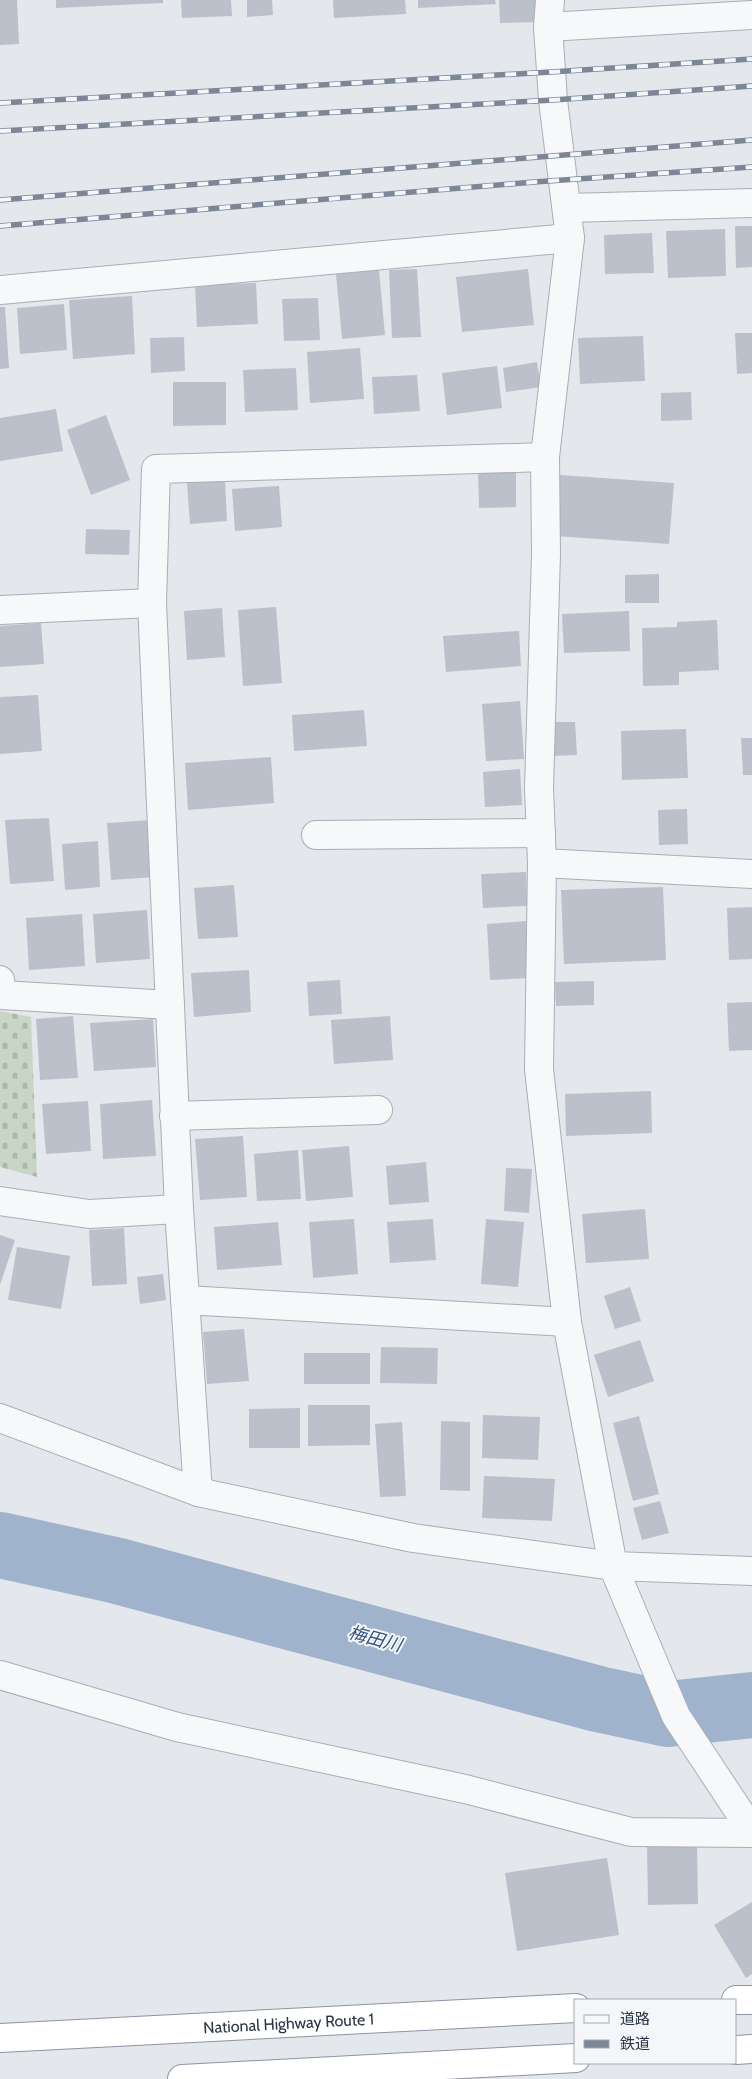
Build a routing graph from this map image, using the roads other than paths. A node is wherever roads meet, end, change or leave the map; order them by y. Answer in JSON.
{"nodes":[{"id":1,"x":550,"y":0,"type":"edge"},
{"id":2,"x":752,"y":15,"type":"edge"},
{"id":3,"x":548,"y":27,"type":"junction"},
{"id":4,"x":752,"y":203,"type":"edge"},
{"id":5,"x":567,"y":208,"type":"junction"},
{"id":6,"x":570,"y":238,"type":"junction"},
{"id":7,"x":0,"y":290,"type":"edge"},
{"id":8,"x":545,"y":457,"type":"junction"},
{"id":9,"x":152,"y":603,"type":"junction"},
{"id":10,"x":0,"y":610,"type":"edge"},
{"id":11,"x":541,"y":833,"type":"junction"},
{"id":12,"x":316,"y":835,"type":"dead end"},
{"id":13,"x":542,"y":863,"type":"junction"},
{"id":14,"x":752,"y":874,"type":"edge"},
{"id":15,"x":0,"y":980,"type":"edge"},
{"id":16,"x":170,"y":1005,"type":"junction"},
{"id":17,"x":378,"y":1110,"type":"dead end"},
{"id":18,"x":174,"y":1116,"type":"junction"},
{"id":19,"x":0,"y":1201,"type":"edge"},
{"id":20,"x":179,"y":1209,"type":"junction"},
{"id":21,"x":185,"y":1300,"type":"junction"},
{"id":22,"x":567,"y":1322,"type":"junction"},
{"id":23,"x":0,"y":1418,"type":"edge"},
{"id":24,"x":198,"y":1492,"type":"junction"},
{"id":25,"x":613,"y":1566,"type":"junction"},
{"id":26,"x":752,"y":1571,"type":"edge"},
{"id":27,"x":0,"y":1675,"type":"edge"},
{"id":28,"x":749,"y":1828,"type":"edge"},
{"id":29,"x":737,"y":2000,"type":"edge"},
{"id":30,"x":752,"y":2000,"type":"edge"},
{"id":31,"x":574,"y":2008,"type":"edge"},
{"id":32,"x":0,"y":2038,"type":"edge"},
{"id":33,"x":752,"y":2049,"type":"edge"},
{"id":34,"x":737,"y":2050,"type":"edge"},
{"id":35,"x":574,"y":2058,"type":"edge"},
{"id":36,"x":182,"y":2079,"type":"edge"}],
"edges":[{"from":1,"to":3,"type":"street"},
{"from":2,"to":3,"type":"street"},
{"from":3,"to":5,"type":"street"},
{"from":4,"to":5,"type":"street"},
{"from":5,"to":6,"type":"street"},
{"from":6,"to":7,"type":"street"},
{"from":6,"to":8,"type":"street"},
{"from":8,"to":9,"type":"street"},
{"from":8,"to":11,"type":"street"},
{"from":9,"to":10,"type":"street"},
{"from":9,"to":16,"type":"street"},
{"from":11,"to":12,"type":"street"},
{"from":11,"to":13,"type":"street"},
{"from":13,"to":14,"type":"street"},
{"from":13,"to":22,"type":"street"},
{"from":15,"to":16,"type":"street"},
{"from":16,"to":18,"type":"street"},
{"from":17,"to":18,"type":"street"},
{"from":18,"to":20,"type":"street"},
{"from":19,"to":20,"type":"street"},
{"from":20,"to":21,"type":"street"},
{"from":21,"to":22,"type":"street"},
{"from":21,"to":24,"type":"street"},
{"from":22,"to":25,"type":"street"},
{"from":23,"to":24,"type":"street"},
{"from":24,"to":25,"type":"street"},
{"from":25,"to":26,"type":"street"},
{"from":25,"to":28,"type":"street"},
{"from":27,"to":28,"type":"street"},
{"from":29,"to":30,"type":"highway"},
{"from":31,"to":32,"type":"highway","name":"National Highway Route 1"},
{"from":33,"to":34,"type":"highway"},
{"from":35,"to":36,"type":"highway"}]}
